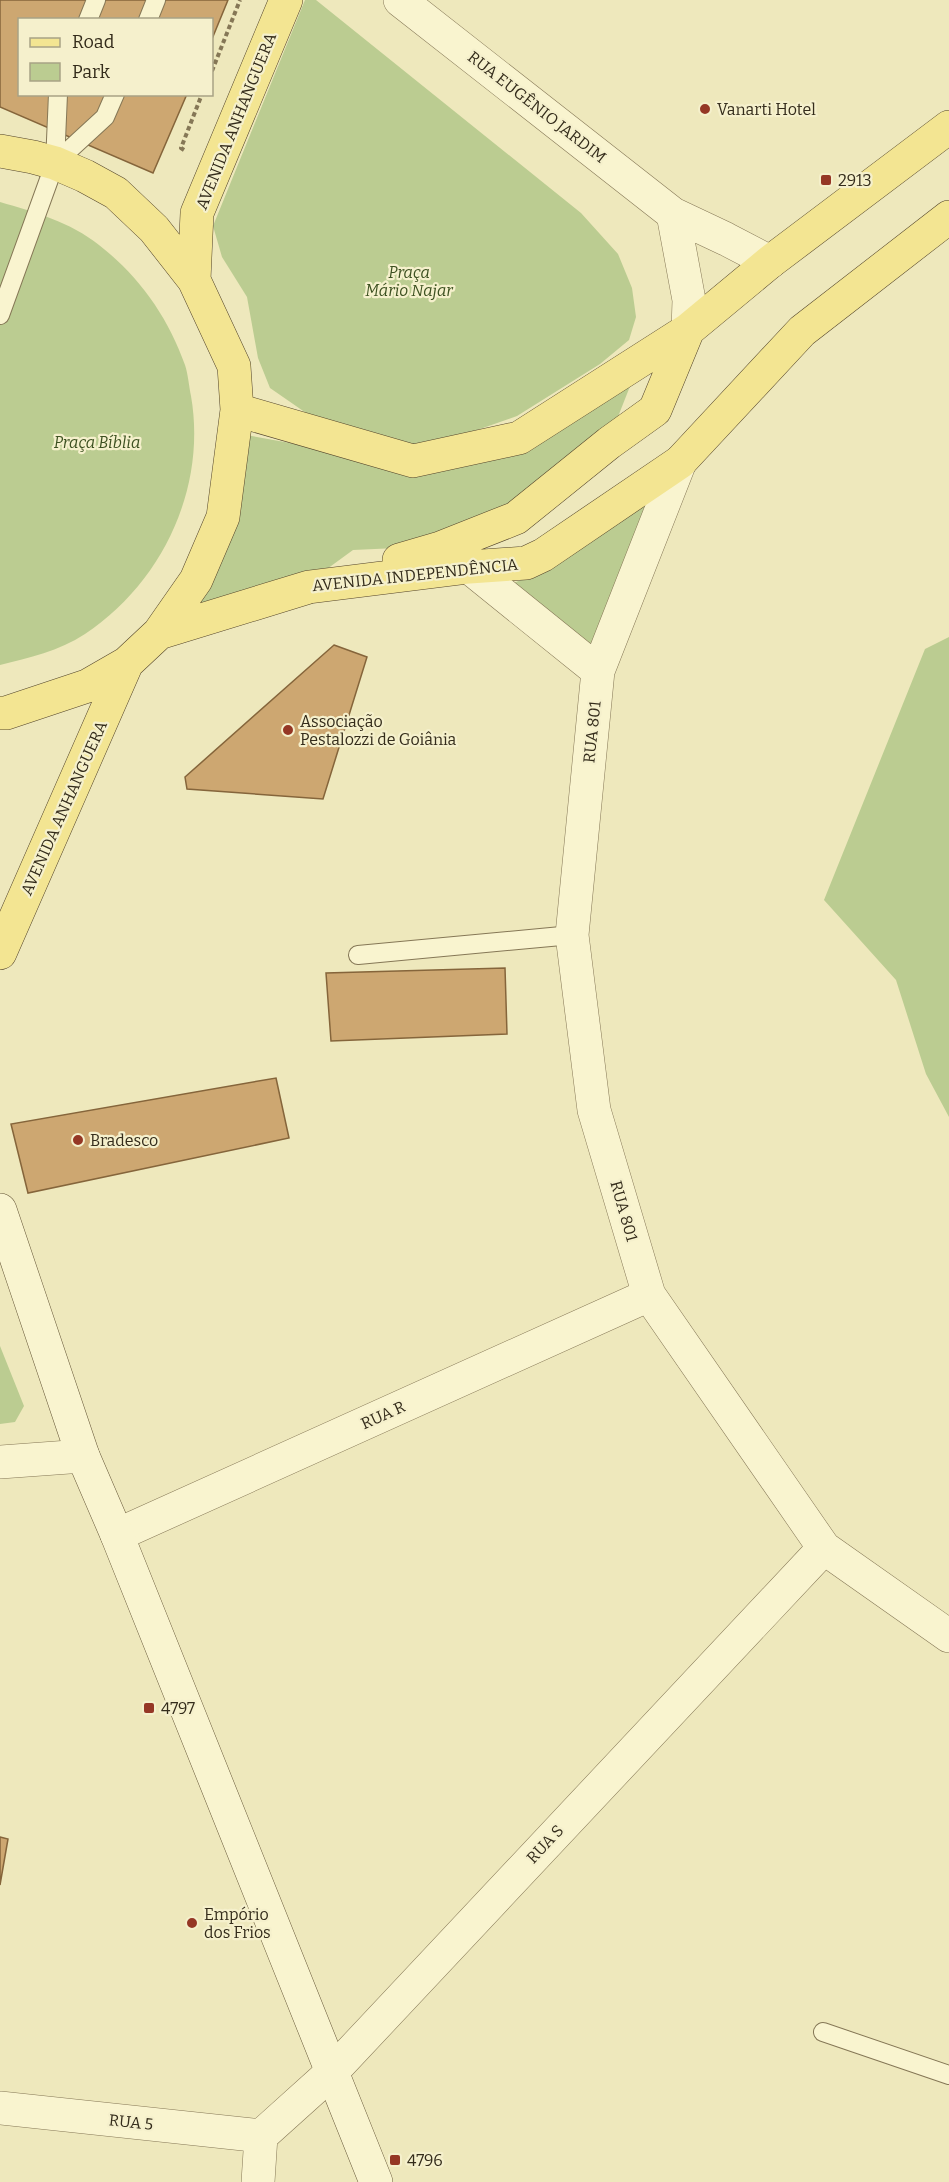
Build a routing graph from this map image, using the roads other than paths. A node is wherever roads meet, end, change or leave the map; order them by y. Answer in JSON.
{"nodes":[{"id":1,"x":96,"y":0,"type":"edge"},
{"id":2,"x":156,"y":0,"type":"edge"},
{"id":3,"x":286,"y":0,"type":"edge"},
{"id":4,"x":400,"y":0,"type":"edge"},
{"id":5,"x":89,"y":18,"type":"edge"},
{"id":6,"x":149,"y":18,"type":"edge"},
{"id":7,"x":58,"y":96,"type":"edge"},
{"id":8,"x":114,"y":96,"type":"edge"},
{"id":9,"x":949,"y":127,"type":"edge"},
{"id":10,"x":0,"y":151,"type":"edge"},
{"id":11,"x":56,"y":163,"type":"junction"},
{"id":12,"x":673,"y":214,"type":"junction"},
{"id":13,"x":949,"y":217,"type":"edge"},
{"id":14,"x":770,"y":262,"type":"junction"},
{"id":15,"x":194,"y":280,"type":"junction"},
{"id":16,"x":0,"y":315,"type":"edge"},
{"id":17,"x":688,"y":330,"type":"junction"},
{"id":18,"x":237,"y":410,"type":"junction"},
{"id":19,"x":680,"y":462,"type":"junction"},
{"id":20,"x":469,"y":567,"type":"junction"},
{"id":21,"x":309,"y":587,"type":"junction"},
{"id":22,"x":159,"y":633,"type":"junction"},
{"id":23,"x":127,"y":663,"type":"junction"},
{"id":24,"x":598,"y":671,"type":"junction"},
{"id":25,"x":0,"y":713,"type":"edge"},
{"id":26,"x":572,"y":935,"type":"junction"},
{"id":27,"x":0,"y":953,"type":"edge"},
{"id":28,"x":358,"y":955,"type":"dead end"},
{"id":29,"x":0,"y":1210,"type":"edge"},
{"id":30,"x":649,"y":1296,"type":"junction"},
{"id":31,"x":82,"y":1456,"type":"junction"},
{"id":32,"x":0,"y":1462,"type":"edge"},
{"id":33,"x":117,"y":1535,"type":"junction"},
{"id":34,"x":824,"y":1548,"type":"junction"},
{"id":35,"x":949,"y":1636,"type":"edge"},
{"id":36,"x":824,"y":2032,"type":"dead end"},
{"id":37,"x":331,"y":2073,"type":"junction"},
{"id":38,"x":949,"y":2075,"type":"edge"},
{"id":39,"x":0,"y":2108,"type":"edge"},
{"id":40,"x":261,"y":2136,"type":"junction"},
{"id":41,"x":258,"y":2182,"type":"edge"},
{"id":42,"x":376,"y":2182,"type":"edge"}],
"edges":[{"from":1,"to":5,"type":"lane"},
{"from":2,"to":6,"type":"lane"},
{"from":3,"to":15,"type":"main road","name":"AVENIDA ANHANGUERA"},
{"from":4,"to":12,"type":"street","name":"RUA EUGÊNIO JARDIM"},
{"from":7,"to":11,"type":"lane"},
{"from":8,"to":11,"type":"lane"},
{"from":9,"to":14,"type":"main road"},
{"from":10,"to":11,"type":"main road"},
{"from":11,"to":15,"type":"main road"},
{"from":11,"to":16,"type":"lane"},
{"from":12,"to":14,"type":"street","name":"RUA EUGÊNIO JARDIM"},
{"from":12,"to":17,"type":"street"},
{"from":13,"to":19,"type":"main road","name":"AVENIDA INDEPENDÊNCIA"},
{"from":14,"to":17,"type":"main road"},
{"from":15,"to":18,"type":"main road"},
{"from":17,"to":18,"type":"main road"},
{"from":17,"to":21,"type":"main road"},
{"from":18,"to":22,"type":"main road"},
{"from":19,"to":20,"type":"main road","name":"AVENIDA INDEPENDÊNCIA"},
{"from":19,"to":24,"type":"street","name":"RUA 801"},
{"from":20,"to":21,"type":"main road","name":"AVENIDA INDEPENDÊNCIA"},
{"from":20,"to":24,"type":"street"},
{"from":21,"to":22,"type":"main road","name":"AVENIDA INDEPENDÊNCIA"},
{"from":22,"to":23,"type":"main road"},
{"from":23,"to":25,"type":"main road"},
{"from":23,"to":27,"type":"main road","name":"AVENIDA ANHANGUERA"},
{"from":24,"to":26,"type":"street","name":"RUA 801"},
{"from":26,"to":28,"type":"lane"},
{"from":26,"to":30,"type":"street","name":"RUA 801"},
{"from":29,"to":31,"type":"street"},
{"from":30,"to":33,"type":"street","name":"RUA R"},
{"from":30,"to":34,"type":"street","name":"RUA 801"},
{"from":31,"to":32,"type":"street"},
{"from":31,"to":33,"type":"street"},
{"from":33,"to":37,"type":"street"},
{"from":34,"to":35,"type":"street","name":"RUA 801"},
{"from":34,"to":37,"type":"street","name":"RUA S"},
{"from":36,"to":38,"type":"lane"},
{"from":37,"to":40,"type":"street","name":"RUA S"},
{"from":37,"to":42,"type":"street"},
{"from":39,"to":40,"type":"street","name":"RUA 5"},
{"from":40,"to":41,"type":"street"}]}
